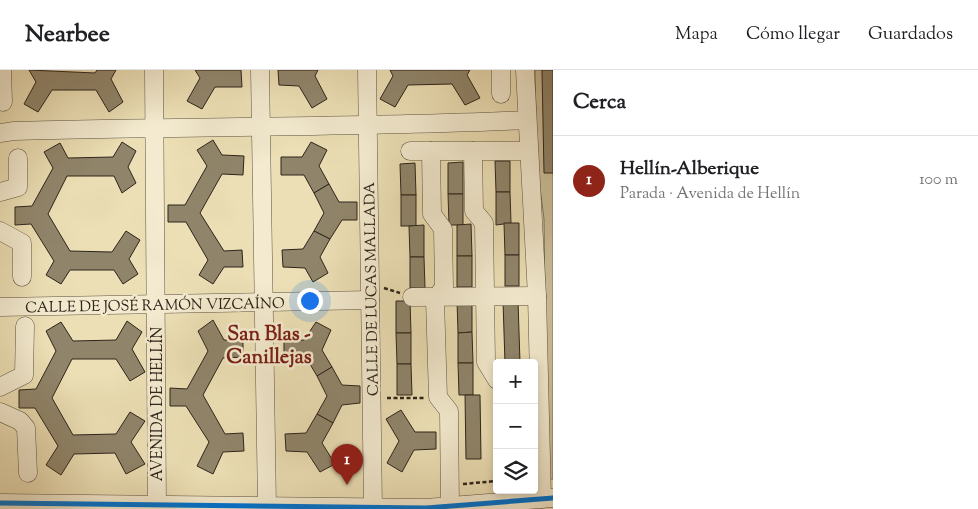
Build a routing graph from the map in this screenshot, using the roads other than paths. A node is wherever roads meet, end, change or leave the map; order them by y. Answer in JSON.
{"nodes":[{"id":1,"x":2,"y":70,"type":"edge"},
{"id":2,"x":154,"y":70,"type":"edge"},
{"id":3,"x":260,"y":70,"type":"edge"},
{"id":4,"x":368,"y":70,"type":"edge"},
{"id":5,"x":501,"y":70,"type":"edge"},
{"id":6,"x":525,"y":70,"type":"edge"},
{"id":7,"x":501,"y":94,"type":"dead end"},
{"id":8,"x":3,"y":102,"type":"dead end"},
{"id":9,"x":527,"y":120,"type":"junction"},
{"id":10,"x":369,"y":125,"type":"junction"},
{"id":11,"x":261,"y":126,"type":"junction"},
{"id":12,"x":154,"y":127,"type":"junction"},
{"id":13,"x":0,"y":134,"type":"edge"},
{"id":14,"x":410,"y":151,"type":"dead end"},
{"id":15,"x":431,"y":151,"type":"junction"},
{"id":16,"x":473,"y":151,"type":"junction"},
{"id":17,"x":529,"y":151,"type":"junction"},
{"id":18,"x":18,"y":158,"type":"dead end"},
{"id":19,"x":0,"y":192,"type":"edge"},
{"id":20,"x":0,"y":231,"type":"edge"},
{"id":21,"x":22,"y":277,"type":"dead end"},
{"id":22,"x":370,"y":292,"type":"junction"},
{"id":23,"x":537,"y":296,"type":"junction"},
{"id":24,"x":412,"y":297,"type":"road end"},
{"id":25,"x":437,"y":297,"type":"junction"},
{"id":26,"x":485,"y":297,"type":"junction"},
{"id":27,"x":265,"y":303,"type":"junction"},
{"id":28,"x":157,"y":304,"type":"junction"},
{"id":29,"x":0,"y":308,"type":"edge"},
{"id":30,"x":25,"y":326,"type":"dead end"},
{"id":31,"x":493,"y":373,"type":"edge"},
{"id":32,"x":0,"y":388,"type":"edge"},
{"id":33,"x":0,"y":412,"type":"edge"},
{"id":34,"x":28,"y":473,"type":"dead end"},
{"id":35,"x":502,"y":496,"type":"edge"},
{"id":36,"x":548,"y":498,"type":"edge"},
{"id":37,"x":0,"y":502,"type":"edge"},
{"id":38,"x":158,"y":505,"type":"junction"},
{"id":39,"x":267,"y":506,"type":"junction"},
{"id":40,"x":309,"y":508,"type":"edge"},
{"id":41,"x":373,"y":508,"type":"edge"},
{"id":42,"x":445,"y":508,"type":"edge"}],
"edges":[{"from":1,"to":8,"type":"street"},
{"from":2,"to":12,"type":"street","name":"AVENIDA DE HELLÍN"},
{"from":3,"to":11,"type":"street"},
{"from":4,"to":10,"type":"street","name":"CALLE DE LUCAS MALLADA"},
{"from":5,"to":7,"type":"street"},
{"from":6,"to":9,"type":"street"},
{"from":9,"to":10,"type":"street"},
{"from":9,"to":17,"type":"street"},
{"from":10,"to":11,"type":"street"},
{"from":10,"to":22,"type":"street","name":"CALLE DE LUCAS MALLADA"},
{"from":11,"to":12,"type":"street"},
{"from":11,"to":27,"type":"street"},
{"from":12,"to":13,"type":"street"},
{"from":12,"to":28,"type":"street","name":"AVENIDA DE HELLÍN"},
{"from":14,"to":15,"type":"street"},
{"from":15,"to":16,"type":"street"},
{"from":15,"to":25,"type":"street"},
{"from":16,"to":17,"type":"street"},
{"from":16,"to":26,"type":"street"},
{"from":17,"to":23,"type":"street"},
{"from":18,"to":19,"type":"street"},
{"from":20,"to":21,"type":"street"},
{"from":22,"to":27,"type":"street","name":"CALLE DE JOSÉ RAMÓN VIZCAÍNO"},
{"from":22,"to":41,"type":"street","name":"CALLE DE LUCAS MALLADA"},
{"from":23,"to":26,"type":"street"},
{"from":23,"to":36,"type":"street"},
{"from":24,"to":25,"type":"street"},
{"from":25,"to":26,"type":"street"},
{"from":25,"to":42,"type":"street"},
{"from":26,"to":31,"type":"street"},
{"from":27,"to":28,"type":"street","name":"CALLE DE JOSÉ RAMÓN VIZCAÍNO"},
{"from":27,"to":39,"type":"street"},
{"from":28,"to":29,"type":"street","name":"CALLE DE JOSÉ RAMÓN VIZCAÍNO"},
{"from":28,"to":38,"type":"street","name":"AVENIDA DE HELLÍN"},
{"from":30,"to":32,"type":"street"},
{"from":33,"to":34,"type":"street"},
{"from":35,"to":36,"type":"street"},
{"from":35,"to":42,"type":"street"},
{"from":37,"to":38,"type":"street"},
{"from":38,"to":39,"type":"street"},
{"from":39,"to":40,"type":"street"},
{"from":40,"to":41,"type":"street"},
{"from":41,"to":42,"type":"street"}]}
